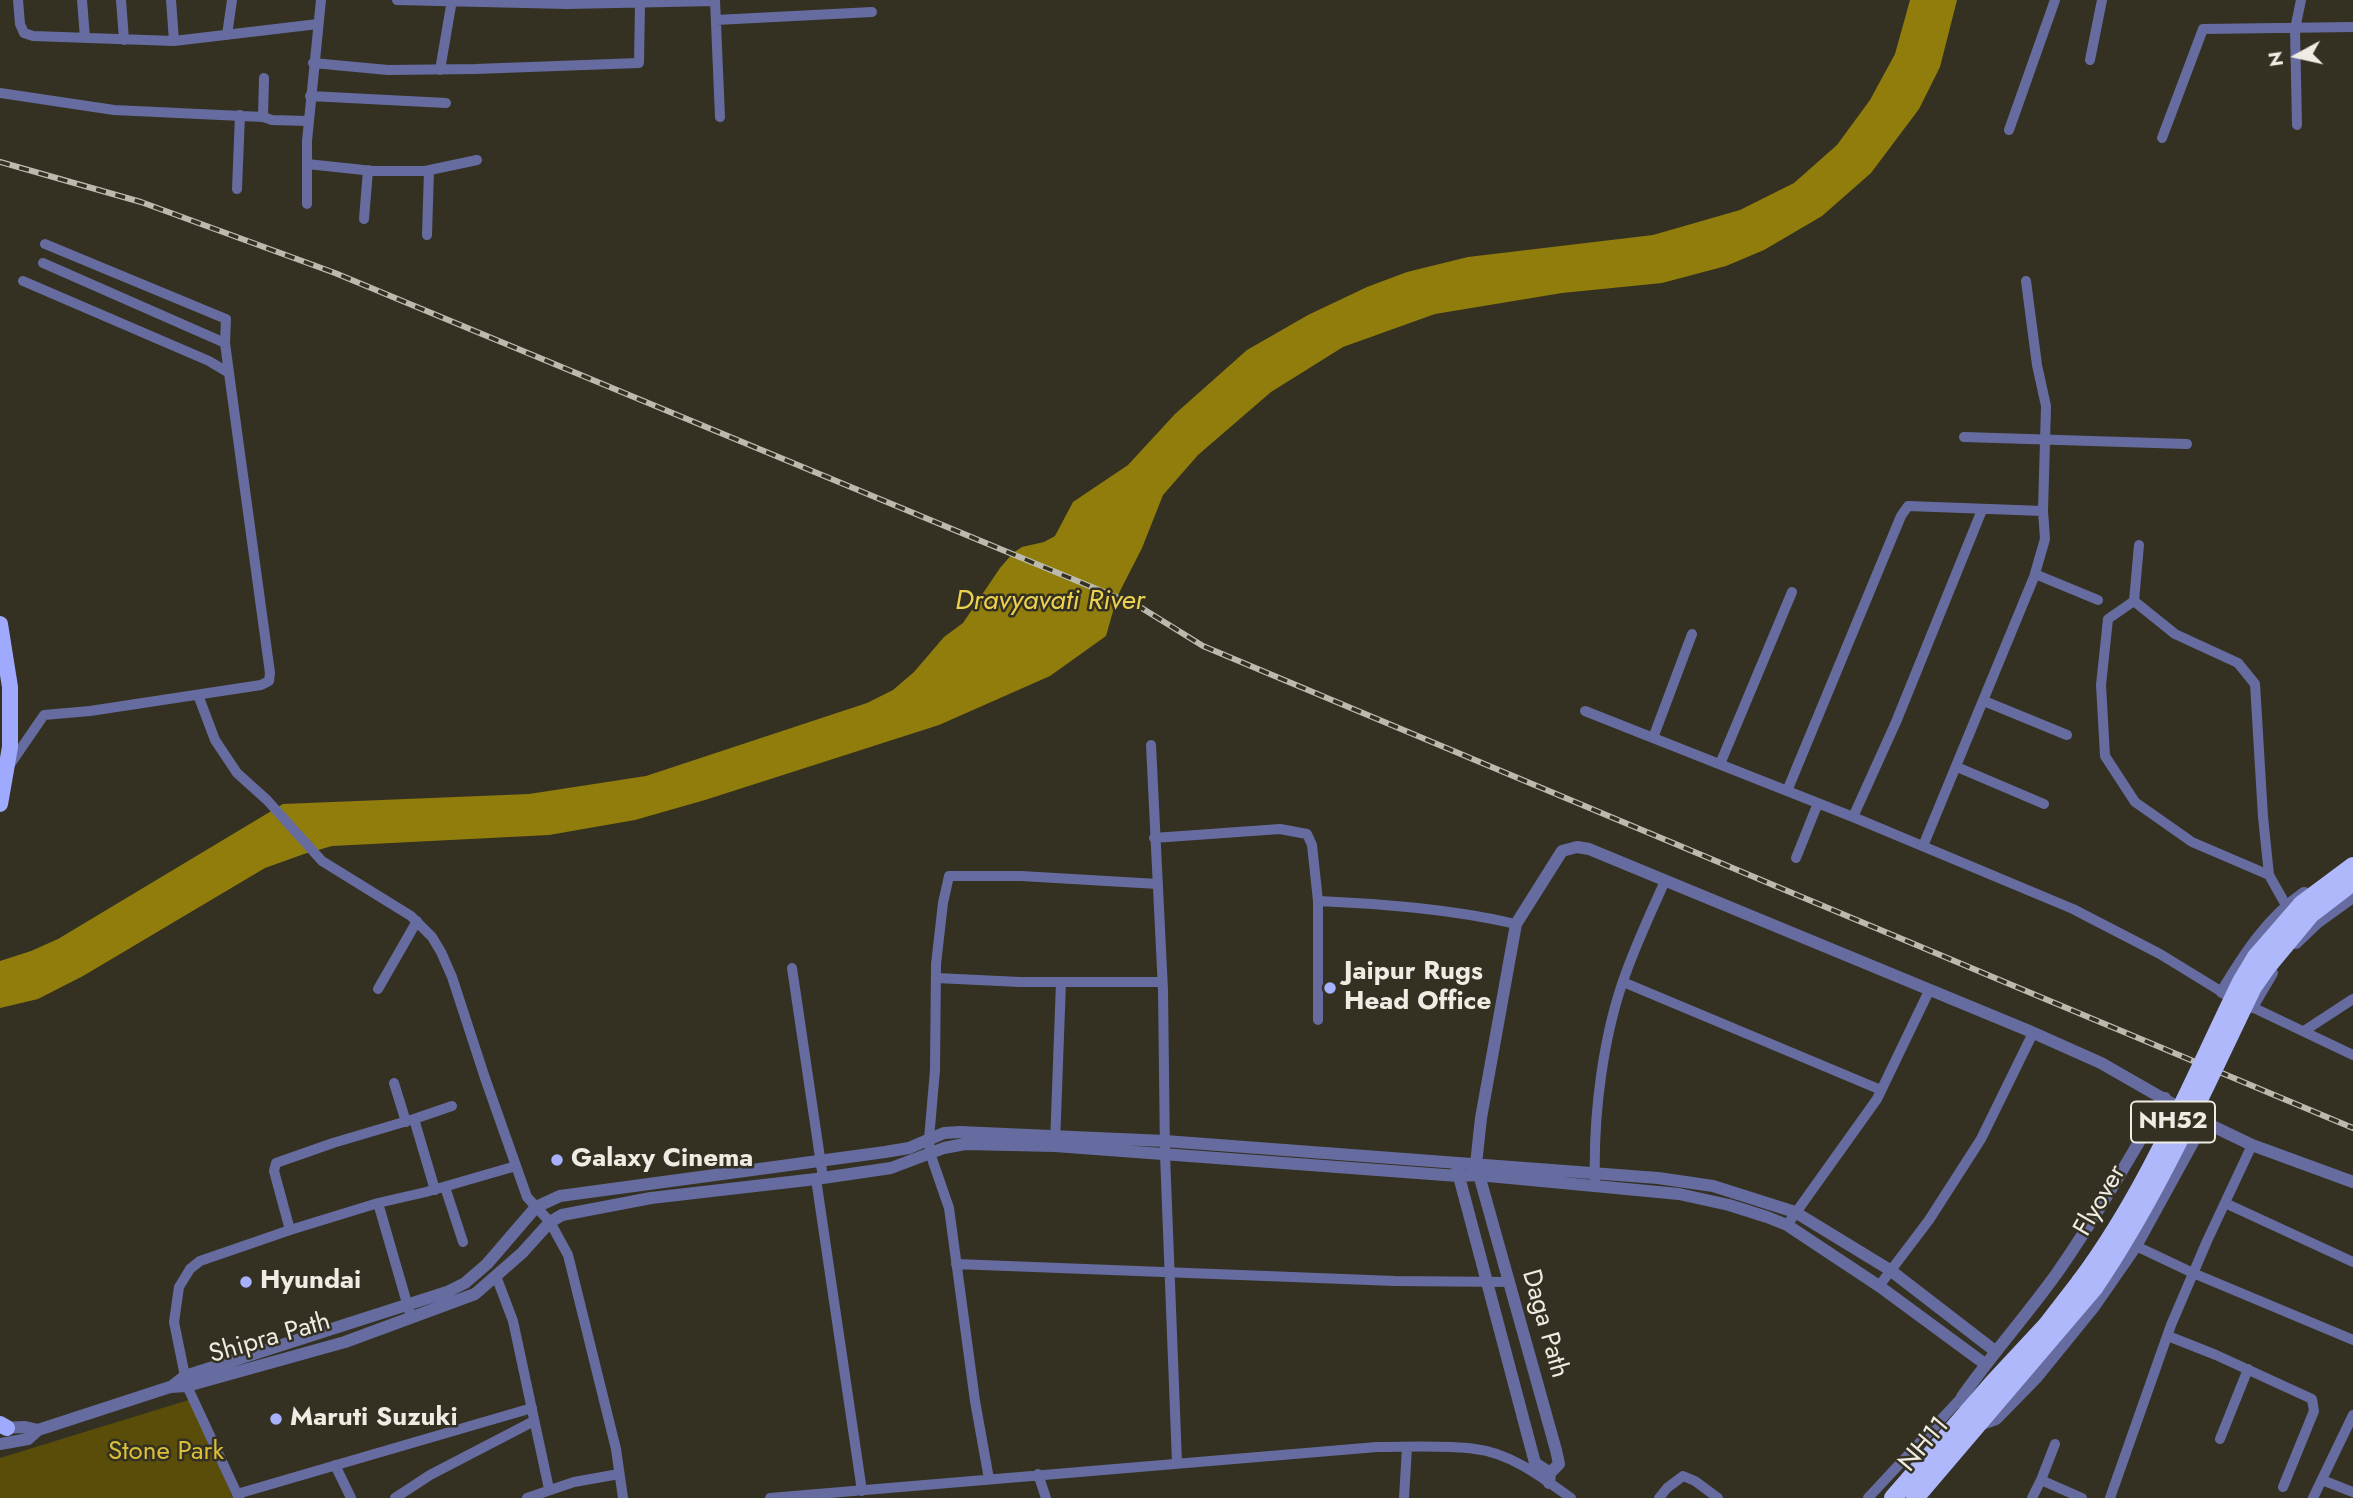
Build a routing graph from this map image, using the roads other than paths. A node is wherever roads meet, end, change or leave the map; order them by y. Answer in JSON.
{"nodes":[{"id":1,"x":18,"y":0,"type":"edge"},
{"id":2,"x":82,"y":0,"type":"edge"},
{"id":3,"x":121,"y":0,"type":"edge"},
{"id":4,"x":171,"y":0,"type":"edge"},
{"id":5,"x":232,"y":0,"type":"edge"},
{"id":6,"x":321,"y":0,"type":"edge"},
{"id":7,"x":397,"y":0,"type":"edge"},
{"id":8,"x":715,"y":0,"type":"edge"},
{"id":9,"x":2055,"y":0,"type":"edge"},
{"id":10,"x":2102,"y":0,"type":"edge"},
{"id":11,"x":2301,"y":0,"type":"edge"},
{"id":12,"x":452,"y":1,"type":"edge"},
{"id":13,"x":589,"y":2,"type":"edge"},
{"id":14,"x":640,"y":3,"type":"junction"},
{"id":15,"x":872,"y":12,"type":"dead end"},
{"id":16,"x":716,"y":20,"type":"junction"},
{"id":17,"x":318,"y":24,"type":"junction"},
{"id":18,"x":2353,"y":27,"type":"edge"},
{"id":19,"x":2295,"y":29,"type":"junction"},
{"id":20,"x":227,"y":35,"type":"junction"},
{"id":21,"x":85,"y":38,"type":"junction"},
{"id":22,"x":124,"y":40,"type":"junction"},
{"id":23,"x":174,"y":41,"type":"junction"},
{"id":24,"x":2090,"y":60,"type":"dead end"},
{"id":25,"x":313,"y":63,"type":"junction"},
{"id":26,"x":440,"y":70,"type":"junction"},
{"id":27,"x":264,"y":78,"type":"dead end"},
{"id":28,"x":0,"y":93,"type":"edge"},
{"id":29,"x":310,"y":96,"type":"junction"},
{"id":30,"x":446,"y":103,"type":"dead end"},
{"id":31,"x":240,"y":115,"type":"junction"},
{"id":32,"x":263,"y":117,"type":"junction"},
{"id":33,"x":720,"y":117,"type":"dead end"},
{"id":34,"x":308,"y":121,"type":"junction"},
{"id":35,"x":2297,"y":125,"type":"dead end"},
{"id":36,"x":2009,"y":130,"type":"dead end"},
{"id":37,"x":2162,"y":138,"type":"dead end"},
{"id":38,"x":477,"y":160,"type":"dead end"},
{"id":39,"x":307,"y":164,"type":"junction"},
{"id":40,"x":368,"y":170,"type":"junction"},
{"id":41,"x":429,"y":170,"type":"junction"},
{"id":42,"x":237,"y":189,"type":"dead end"},
{"id":43,"x":307,"y":204,"type":"dead end"},
{"id":44,"x":364,"y":219,"type":"dead end"},
{"id":45,"x":427,"y":234,"type":"dead end"},
{"id":46,"x":45,"y":244,"type":"dead end"},
{"id":47,"x":43,"y":263,"type":"dead end"},
{"id":48,"x":23,"y":281,"type":"dead end"},
{"id":49,"x":2026,"y":281,"type":"dead end"},
{"id":50,"x":225,"y":343,"type":"junction"},
{"id":51,"x":229,"y":373,"type":"junction"},
{"id":52,"x":1964,"y":438,"type":"dead end"},
{"id":53,"x":2046,"y":439,"type":"junction"},
{"id":54,"x":2187,"y":444,"type":"dead end"},
{"id":55,"x":1982,"y":510,"type":"junction"},
{"id":56,"x":2043,"y":511,"type":"junction"},
{"id":57,"x":2139,"y":545,"type":"dead end"},
{"id":58,"x":2035,"y":574,"type":"junction"},
{"id":59,"x":1792,"y":592,"type":"dead end"},
{"id":60,"x":2098,"y":600,"type":"dead end"},
{"id":61,"x":2134,"y":601,"type":"junction"},
{"id":62,"x":0,"y":624,"type":"edge"},
{"id":63,"x":1692,"y":634,"type":"dead end"},
{"id":64,"x":198,"y":695,"type":"junction"},
{"id":65,"x":1984,"y":701,"type":"junction"},
{"id":66,"x":1585,"y":710,"type":"dead end"},
{"id":67,"x":2067,"y":735,"type":"dead end"},
{"id":68,"x":1653,"y":738,"type":"junction"},
{"id":69,"x":1151,"y":745,"type":"dead end"},
{"id":70,"x":1720,"y":764,"type":"junction"},
{"id":71,"x":1957,"y":767,"type":"junction"},
{"id":72,"x":5,"y":772,"type":"junction"},
{"id":73,"x":1787,"y":791,"type":"junction"},
{"id":74,"x":1818,"y":803,"type":"junction"},
{"id":75,"x":0,"y":804,"type":"edge"},
{"id":76,"x":2044,"y":804,"type":"dead end"},
{"id":77,"x":1853,"y":817,"type":"junction"},
{"id":78,"x":1154,"y":838,"type":"junction"},
{"id":79,"x":1923,"y":845,"type":"junction"},
{"id":80,"x":2353,"y":857,"type":"edge"},
{"id":81,"x":1796,"y":858,"type":"dead end"},
{"id":82,"x":2353,"y":866,"type":"edge"},
{"id":83,"x":2269,"y":875,"type":"junction"},
{"id":84,"x":1665,"y":881,"type":"junction"},
{"id":85,"x":2353,"y":881,"type":"edge"},
{"id":86,"x":1158,"y":884,"type":"junction"},
{"id":87,"x":2353,"y":897,"type":"edge"},
{"id":88,"x":1318,"y":901,"type":"junction"},
{"id":89,"x":2287,"y":907,"type":"junction"},
{"id":90,"x":416,"y":921,"type":"junction"},
{"id":91,"x":1516,"y":924,"type":"junction"},
{"id":92,"x":2243,"y":957,"type":"junction"},
{"id":93,"x":792,"y":968,"type":"dead end"},
{"id":94,"x":2272,"y":974,"type":"junction"},
{"id":95,"x":936,"y":978,"type":"junction"},
{"id":96,"x":1061,"y":982,"type":"junction"},
{"id":97,"x":1162,"y":982,"type":"junction"},
{"id":98,"x":1623,"y":982,"type":"junction"},
{"id":99,"x":378,"y":989,"type":"dead end"},
{"id":100,"x":1929,"y":991,"type":"junction"},
{"id":101,"x":2222,"y":992,"type":"junction"},
{"id":102,"x":2353,"y":999,"type":"edge"},
{"id":103,"x":2252,"y":1007,"type":"junction"},
{"id":104,"x":1318,"y":1020,"type":"dead end"},
{"id":105,"x":2304,"y":1031,"type":"junction"},
{"id":106,"x":2034,"y":1033,"type":"junction"},
{"id":107,"x":2353,"y":1055,"type":"edge"},
{"id":108,"x":394,"y":1083,"type":"dead end"},
{"id":109,"x":1881,"y":1090,"type":"junction"},
{"id":110,"x":2165,"y":1098,"type":"junction"},
{"id":111,"x":452,"y":1107,"type":"dead end"},
{"id":112,"x":410,"y":1121,"type":"junction"},
{"id":113,"x":2204,"y":1122,"type":"junction"},
{"id":114,"x":929,"y":1139,"type":"junction"},
{"id":115,"x":1055,"y":1141,"type":"junction"},
{"id":116,"x":1166,"y":1141,"type":"junction"},
{"id":117,"x":2252,"y":1145,"type":"junction"},
{"id":118,"x":930,"y":1153,"type":"junction"},
{"id":119,"x":1165,"y":1154,"type":"junction"},
{"id":120,"x":821,"y":1159,"type":"junction"},
{"id":121,"x":516,"y":1166,"type":"junction"},
{"id":122,"x":1457,"y":1169,"type":"junction"},
{"id":123,"x":1477,"y":1170,"type":"junction"},
{"id":124,"x":819,"y":1178,"type":"junction"},
{"id":125,"x":1595,"y":1180,"type":"junction"},
{"id":126,"x":2353,"y":1182,"type":"edge"},
{"id":127,"x":440,"y":1188,"type":"junction"},
{"id":128,"x":378,"y":1203,"type":"junction"},
{"id":129,"x":2225,"y":1203,"type":"junction"},
{"id":130,"x":536,"y":1207,"type":"junction"},
{"id":131,"x":1795,"y":1212,"type":"junction"},
{"id":132,"x":550,"y":1222,"type":"junction"},
{"id":133,"x":1787,"y":1225,"type":"junction"},
{"id":134,"x":290,"y":1230,"type":"junction"},
{"id":135,"x":463,"y":1242,"type":"dead end"},
{"id":136,"x":2136,"y":1246,"type":"junction"},
{"id":137,"x":2353,"y":1262,"type":"edge"},
{"id":138,"x":956,"y":1264,"type":"junction"},
{"id":139,"x":1889,"y":1270,"type":"junction"},
{"id":140,"x":1170,"y":1273,"type":"junction"},
{"id":141,"x":2193,"y":1273,"type":"junction"},
{"id":142,"x":496,"y":1276,"type":"junction"},
{"id":143,"x":1486,"y":1282,"type":"junction"},
{"id":144,"x":1509,"y":1282,"type":"junction"},
{"id":145,"x":2087,"y":1285,"type":"junction"},
{"id":146,"x":1879,"y":1286,"type":"junction"},
{"id":147,"x":407,"y":1304,"type":"junction"},
{"id":148,"x":411,"y":1317,"type":"junction"},
{"id":149,"x":2168,"y":1336,"type":"junction"},
{"id":150,"x":2353,"y":1340,"type":"edge"},
{"id":151,"x":1995,"y":1351,"type":"junction"},
{"id":152,"x":1985,"y":1364,"type":"junction"},
{"id":153,"x":2248,"y":1369,"type":"junction"},
{"id":154,"x":186,"y":1381,"type":"junction"},
{"id":155,"x":532,"y":1408,"type":"junction"},
{"id":156,"x":1968,"y":1412,"type":"junction"},
{"id":157,"x":2353,"y":1415,"type":"edge"},
{"id":158,"x":534,"y":1421,"type":"junction"},
{"id":159,"x":2,"y":1426,"type":"edge"},
{"id":160,"x":38,"y":1430,"type":"junction"},
{"id":161,"x":2348,"y":1436,"type":"edge"},
{"id":162,"x":2220,"y":1439,"type":"dead end"},
{"id":163,"x":0,"y":1444,"type":"edge"},
{"id":164,"x":2055,"y":1444,"type":"dead end"},
{"id":165,"x":1408,"y":1447,"type":"junction"},
{"id":166,"x":1177,"y":1463,"type":"junction"},
{"id":167,"x":335,"y":1465,"type":"junction"},
{"id":168,"x":619,"y":1474,"type":"junction"},
{"id":169,"x":1038,"y":1474,"type":"junction"},
{"id":170,"x":1549,"y":1478,"type":"junction"},
{"id":171,"x":989,"y":1479,"type":"junction"},
{"id":172,"x":2040,"y":1480,"type":"junction"},
{"id":173,"x":2322,"y":1480,"type":"junction"},
{"id":174,"x":2283,"y":1487,"type":"dead end"},
{"id":175,"x":549,"y":1489,"type":"junction"},
{"id":176,"x":862,"y":1491,"type":"junction"},
{"id":177,"x":2353,"y":1492,"type":"edge"},
{"id":178,"x":238,"y":1496,"type":"edge"},
{"id":179,"x":351,"y":1498,"type":"edge"},
{"id":180,"x":395,"y":1498,"type":"edge"},
{"id":181,"x":527,"y":1498,"type":"edge"},
{"id":182,"x":623,"y":1498,"type":"edge"},
{"id":183,"x":770,"y":1498,"type":"edge"},
{"id":184,"x":1046,"y":1498,"type":"edge"},
{"id":185,"x":1404,"y":1498,"type":"edge"},
{"id":186,"x":1571,"y":1498,"type":"edge"},
{"id":187,"x":1660,"y":1498,"type":"edge"},
{"id":188,"x":1718,"y":1498,"type":"edge"},
{"id":189,"x":1868,"y":1498,"type":"edge"},
{"id":190,"x":1893,"y":1498,"type":"edge"},
{"id":191,"x":1915,"y":1498,"type":"edge"},
{"id":192,"x":2032,"y":1498,"type":"edge"},
{"id":193,"x":2082,"y":1498,"type":"edge"},
{"id":194,"x":2110,"y":1498,"type":"edge"},
{"id":195,"x":2313,"y":1498,"type":"edge"}],
"edges":[{"from":1,"to":21,"type":"street"},
{"from":2,"to":21,"type":"street"},
{"from":3,"to":22,"type":"street"},
{"from":4,"to":23,"type":"street"},
{"from":5,"to":20,"type":"street"},
{"from":6,"to":17,"type":"street"},
{"from":7,"to":12,"type":"street"},
{"from":8,"to":14,"type":"street"},
{"from":8,"to":16,"type":"street"},
{"from":9,"to":36,"type":"street"},
{"from":10,"to":24,"type":"street"},
{"from":11,"to":19,"type":"street"},
{"from":12,"to":13,"type":"street"},
{"from":12,"to":26,"type":"street"},
{"from":13,"to":14,"type":"street"},
{"from":14,"to":26,"type":"street"},
{"from":15,"to":16,"type":"street"},
{"from":16,"to":33,"type":"street"},
{"from":17,"to":20,"type":"street"},
{"from":17,"to":25,"type":"street"},
{"from":18,"to":19,"type":"street"},
{"from":19,"to":35,"type":"street"},
{"from":19,"to":37,"type":"street"},
{"from":20,"to":23,"type":"street"},
{"from":21,"to":22,"type":"street"},
{"from":22,"to":23,"type":"street"},
{"from":25,"to":26,"type":"street"},
{"from":25,"to":29,"type":"street"},
{"from":27,"to":32,"type":"street"},
{"from":28,"to":31,"type":"street"},
{"from":29,"to":30,"type":"street"},
{"from":29,"to":34,"type":"street"},
{"from":31,"to":32,"type":"street"},
{"from":31,"to":42,"type":"street"},
{"from":32,"to":34,"type":"street"},
{"from":34,"to":39,"type":"street"},
{"from":38,"to":41,"type":"street"},
{"from":39,"to":40,"type":"street"},
{"from":39,"to":43,"type":"street"},
{"from":40,"to":41,"type":"street"},
{"from":40,"to":44,"type":"street"},
{"from":41,"to":45,"type":"street"},
{"from":46,"to":50,"type":"street"},
{"from":47,"to":50,"type":"street"},
{"from":48,"to":51,"type":"street"},
{"from":49,"to":53,"type":"street"},
{"from":50,"to":51,"type":"street"},
{"from":51,"to":64,"type":"street"},
{"from":52,"to":53,"type":"street"},
{"from":53,"to":54,"type":"street"},
{"from":53,"to":56,"type":"street"},
{"from":55,"to":56,"type":"street"},
{"from":55,"to":73,"type":"street"},
{"from":55,"to":77,"type":"street"},
{"from":56,"to":58,"type":"street"},
{"from":57,"to":61,"type":"street"},
{"from":58,"to":60,"type":"street"},
{"from":58,"to":65,"type":"street"},
{"from":59,"to":70,"type":"street"},
{"from":61,"to":83,"type":"street"},
{"from":61,"to":83,"type":"street"},
{"from":62,"to":72,"type":"main road"},
{"from":63,"to":68,"type":"street"},
{"from":64,"to":72,"type":"street"},
{"from":64,"to":90,"type":"street"},
{"from":65,"to":67,"type":"street"},
{"from":65,"to":71,"type":"street"},
{"from":66,"to":68,"type":"street"},
{"from":68,"to":70,"type":"street"},
{"from":69,"to":78,"type":"street"},
{"from":70,"to":73,"type":"street"},
{"from":71,"to":76,"type":"street"},
{"from":71,"to":79,"type":"street"},
{"from":72,"to":75,"type":"main road"},
{"from":73,"to":74,"type":"street"},
{"from":74,"to":77,"type":"street"},
{"from":74,"to":81,"type":"street"},
{"from":77,"to":79,"type":"street"},
{"from":78,"to":86,"type":"street"},
{"from":78,"to":88,"type":"street"},
{"from":79,"to":101,"type":"street"},
{"from":80,"to":89,"type":"street"},
{"from":82,"to":145,"type":"highway","name":"Flyover","number":"NH52","bridge":true},
{"from":83,"to":89,"type":"street"},
{"from":84,"to":91,"type":"street"},
{"from":84,"to":98,"type":"street"},
{"from":84,"to":100,"type":"street"},
{"from":85,"to":145,"type":"highway","name":"Flyover","number":"NH52","bridge":true},
{"from":86,"to":95,"type":"street"},
{"from":86,"to":97,"type":"street"},
{"from":87,"to":94,"type":"street"},
{"from":88,"to":91,"type":"street"},
{"from":88,"to":104,"type":"street"},
{"from":89,"to":92,"type":"street"},
{"from":90,"to":99,"type":"street"},
{"from":90,"to":121,"type":"street"},
{"from":91,"to":123,"type":"street"},
{"from":92,"to":94,"type":"street"},
{"from":92,"to":101,"type":"street"},
{"from":93,"to":120,"type":"street"},
{"from":94,"to":103,"type":"street"},
{"from":95,"to":96,"type":"street"},
{"from":95,"to":114,"type":"street"},
{"from":96,"to":97,"type":"street"},
{"from":96,"to":115,"type":"street"},
{"from":97,"to":116,"type":"street"},
{"from":98,"to":109,"type":"street"},
{"from":98,"to":125,"type":"street"},
{"from":100,"to":106,"type":"street"},
{"from":100,"to":109,"type":"street"},
{"from":101,"to":103,"type":"street"},
{"from":102,"to":105,"type":"street"},
{"from":103,"to":105,"type":"street"},
{"from":105,"to":107,"type":"street"},
{"from":106,"to":110,"type":"street"},
{"from":106,"to":139,"type":"street"},
{"from":108,"to":112,"type":"street"},
{"from":109,"to":131,"type":"street"},
{"from":110,"to":113,"type":"street"},
{"from":110,"to":151,"type":"street"},
{"from":111,"to":112,"type":"street"},
{"from":112,"to":127,"type":"street"},
{"from":112,"to":134,"type":"street"},
{"from":113,"to":117,"type":"street"},
{"from":113,"to":136,"type":"street"},
{"from":114,"to":115,"type":"street"},
{"from":114,"to":118,"type":"street"},
{"from":114,"to":120,"type":"street"},
{"from":115,"to":116,"type":"street"},
{"from":115,"to":118,"type":"street","name":"Shipra Path"},
{"from":115,"to":119,"type":"street"},
{"from":116,"to":119,"type":"street"},
{"from":116,"to":122,"type":"street"},
{"from":117,"to":126,"type":"street"},
{"from":117,"to":129,"type":"street"},
{"from":118,"to":124,"type":"street","name":"Shipra Path"},
{"from":118,"to":138,"type":"street"},
{"from":119,"to":122,"type":"street"},
{"from":119,"to":140,"type":"street"},
{"from":120,"to":124,"type":"street"},
{"from":120,"to":130,"type":"street"},
{"from":121,"to":127,"type":"street"},
{"from":121,"to":130,"type":"street"},
{"from":122,"to":123,"type":"street"},
{"from":122,"to":143,"type":"street"},
{"from":123,"to":125,"type":"street"},
{"from":123,"to":144,"type":"street","name":"Daga Path"},
{"from":124,"to":132,"type":"street","name":"Shipra Path"},
{"from":124,"to":176,"type":"street"},
{"from":125,"to":131,"type":"street"},
{"from":125,"to":133,"type":"street"},
{"from":127,"to":128,"type":"street"},
{"from":127,"to":135,"type":"street"},
{"from":128,"to":134,"type":"street"},
{"from":128,"to":147,"type":"street"},
{"from":129,"to":137,"type":"street"},
{"from":129,"to":141,"type":"street"},
{"from":130,"to":132,"type":"street"},
{"from":130,"to":147,"type":"street"},
{"from":131,"to":133,"type":"street"},
{"from":131,"to":139,"type":"street"},
{"from":132,"to":142,"type":"street","name":"Shipra Path"},
{"from":132,"to":168,"type":"street"},
{"from":133,"to":146,"type":"street"},
{"from":134,"to":154,"type":"street"},
{"from":136,"to":141,"type":"street"},
{"from":136,"to":156,"type":"street"},
{"from":138,"to":140,"type":"street"},
{"from":138,"to":171,"type":"street"},
{"from":139,"to":146,"type":"street"},
{"from":139,"to":151,"type":"street"},
{"from":140,"to":143,"type":"street"},
{"from":140,"to":166,"type":"street"},
{"from":141,"to":149,"type":"street"},
{"from":141,"to":150,"type":"street"},
{"from":142,"to":148,"type":"street","name":"Shipra Path"},
{"from":142,"to":155,"type":"street"},
{"from":143,"to":144,"type":"street"},
{"from":143,"to":170,"type":"street"},
{"from":144,"to":170,"type":"street","name":"Daga Path"},
{"from":145,"to":156,"type":"highway","name":"Flyover","number":"NH52"},
{"from":146,"to":152,"type":"street"},
{"from":147,"to":148,"type":"street"},
{"from":147,"to":154,"type":"street"},
{"from":148,"to":154,"type":"street","name":"Shipra Path"},
{"from":149,"to":153,"type":"street"},
{"from":149,"to":194,"type":"street"},
{"from":151,"to":152,"type":"street"},
{"from":152,"to":156,"type":"street"},
{"from":153,"to":162,"type":"street"},
{"from":153,"to":174,"type":"street"},
{"from":154,"to":160,"type":"street","name":"Shipra Path"},
{"from":154,"to":178,"type":"street"},
{"from":155,"to":158,"type":"street"},
{"from":155,"to":167,"type":"street"},
{"from":156,"to":189,"type":"street"},
{"from":156,"to":190,"type":"highway","number":"NH52"},
{"from":156,"to":191,"type":"highway","name":"NH11","number":"NH52"},
{"from":157,"to":161,"type":"street"},
{"from":158,"to":175,"type":"street"},
{"from":158,"to":180,"type":"street"},
{"from":159,"to":160,"type":"street","name":"Shipra Path"},
{"from":160,"to":163,"type":"street","name":"Shipra Path"},
{"from":161,"to":173,"type":"street"},
{"from":164,"to":172,"type":"street"},
{"from":165,"to":166,"type":"street"},
{"from":165,"to":170,"type":"street"},
{"from":165,"to":185,"type":"street"},
{"from":166,"to":169,"type":"street"},
{"from":167,"to":178,"type":"street"},
{"from":167,"to":179,"type":"street"},
{"from":168,"to":175,"type":"street"},
{"from":168,"to":182,"type":"street"},
{"from":169,"to":171,"type":"street"},
{"from":169,"to":184,"type":"street"},
{"from":170,"to":186,"type":"street"},
{"from":171,"to":176,"type":"street"},
{"from":172,"to":192,"type":"street"},
{"from":172,"to":193,"type":"street"},
{"from":173,"to":177,"type":"street"},
{"from":173,"to":195,"type":"street"},
{"from":175,"to":181,"type":"street"},
{"from":176,"to":183,"type":"street"},
{"from":187,"to":188,"type":"street"}]}
